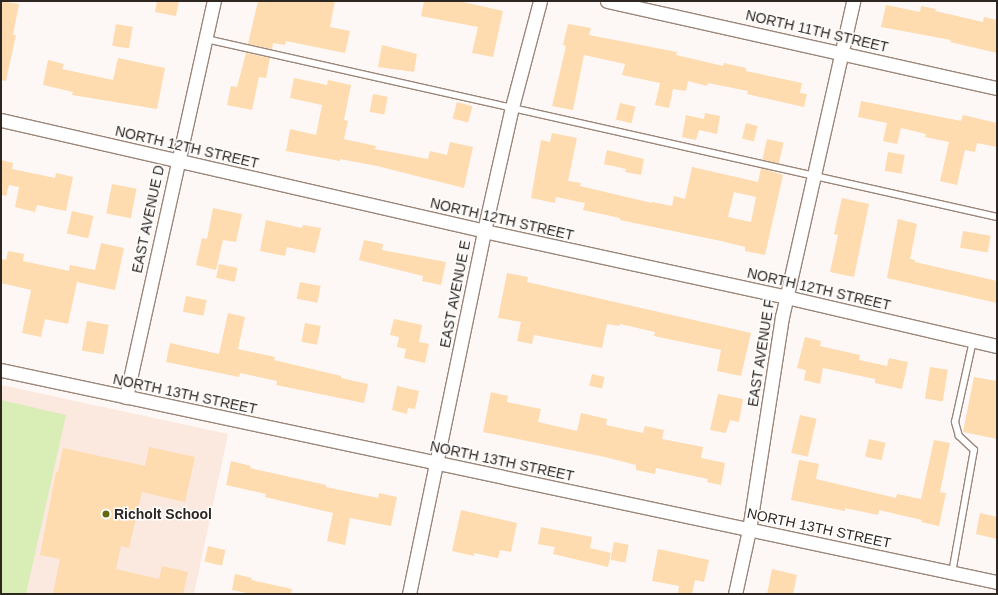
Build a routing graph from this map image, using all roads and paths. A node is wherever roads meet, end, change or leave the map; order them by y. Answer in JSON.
{"nodes":[{"id":1,"x":214,"y":1,"type":"edge"},
{"id":2,"x":540,"y":1,"type":"edge"},
{"id":3,"x":607,"y":1,"type":"edge"},
{"id":4,"x":853,"y":1,"type":"edge"},
{"id":5,"x":206,"y":38,"type":"junction"},
{"id":6,"x":841,"y":53,"type":"junction"},
{"id":7,"x":997,"y":88,"type":"edge"},
{"id":8,"x":512,"y":107,"type":"junction"},
{"id":9,"x":1,"y":120,"type":"edge"},
{"id":10,"x":178,"y":161,"type":"junction"},
{"id":11,"x":814,"y":176,"type":"junction"},
{"id":12,"x":997,"y":218,"type":"edge"},
{"id":13,"x":484,"y":231,"type":"junction"},
{"id":14,"x":786,"y":297,"type":"junction"},
{"id":15,"x":973,"y":341,"type":"junction"},
{"id":16,"x":997,"y":346,"type":"edge"},
{"id":17,"x":1,"y":370,"type":"edge"},
{"id":18,"x":126,"y":397,"type":"junction"},
{"id":19,"x":437,"y":464,"type":"junction"},
{"id":20,"x":749,"y":530,"type":"junction"},
{"id":21,"x":952,"y":573,"type":"junction"},
{"id":22,"x":997,"y":582,"type":"edge"},
{"id":23,"x":409,"y":594,"type":"edge"},
{"id":24,"x":735,"y":594,"type":"edge"}],
"edges":[{"from":1,"to":5,"type":"street","name":"EAST AVENUE D"},
{"from":2,"to":8,"type":"street","name":"EAST AVENUE E"},
{"from":3,"to":6,"type":"street","name":"NORTH 11TH STREET"},
{"from":4,"to":6,"type":"street","name":"EAST AVENUE F"},
{"from":5,"to":8,"type":"lane"},
{"from":5,"to":10,"type":"street","name":"EAST AVENUE D"},
{"from":6,"to":7,"type":"street","name":"NORTH 11TH STREET"},
{"from":6,"to":11,"type":"street","name":"EAST AVENUE F"},
{"from":8,"to":11,"type":"lane"},
{"from":8,"to":13,"type":"street","name":"EAST AVENUE E"},
{"from":9,"to":10,"type":"street","name":"NORTH 12TH STREET"},
{"from":10,"to":13,"type":"street","name":"NORTH 12TH STREET"},
{"from":10,"to":18,"type":"street","name":"EAST AVENUE D"},
{"from":11,"to":12,"type":"lane"},
{"from":11,"to":14,"type":"street","name":"EAST AVENUE F"},
{"from":13,"to":14,"type":"street","name":"NORTH 12TH STREET"},
{"from":13,"to":19,"type":"street","name":"EAST AVENUE E"},
{"from":14,"to":15,"type":"street","name":"NORTH 12TH STREET"},
{"from":14,"to":20,"type":"street","name":"EAST AVENUE F"},
{"from":15,"to":16,"type":"street","name":"NORTH 12TH STREET"},
{"from":15,"to":21,"type":"lane"},
{"from":17,"to":18,"type":"street","name":"NORTH 13TH STREET"},
{"from":18,"to":19,"type":"street","name":"NORTH 13TH STREET"},
{"from":19,"to":20,"type":"street","name":"NORTH 13TH STREET"},
{"from":19,"to":23,"type":"street","name":"EAST AVENUE E"},
{"from":20,"to":21,"type":"street","name":"NORTH 13TH STREET"},
{"from":20,"to":24,"type":"street","name":"EAST AVENUE F"},
{"from":21,"to":22,"type":"street","name":"NORTH 13TH STREET"}]}
